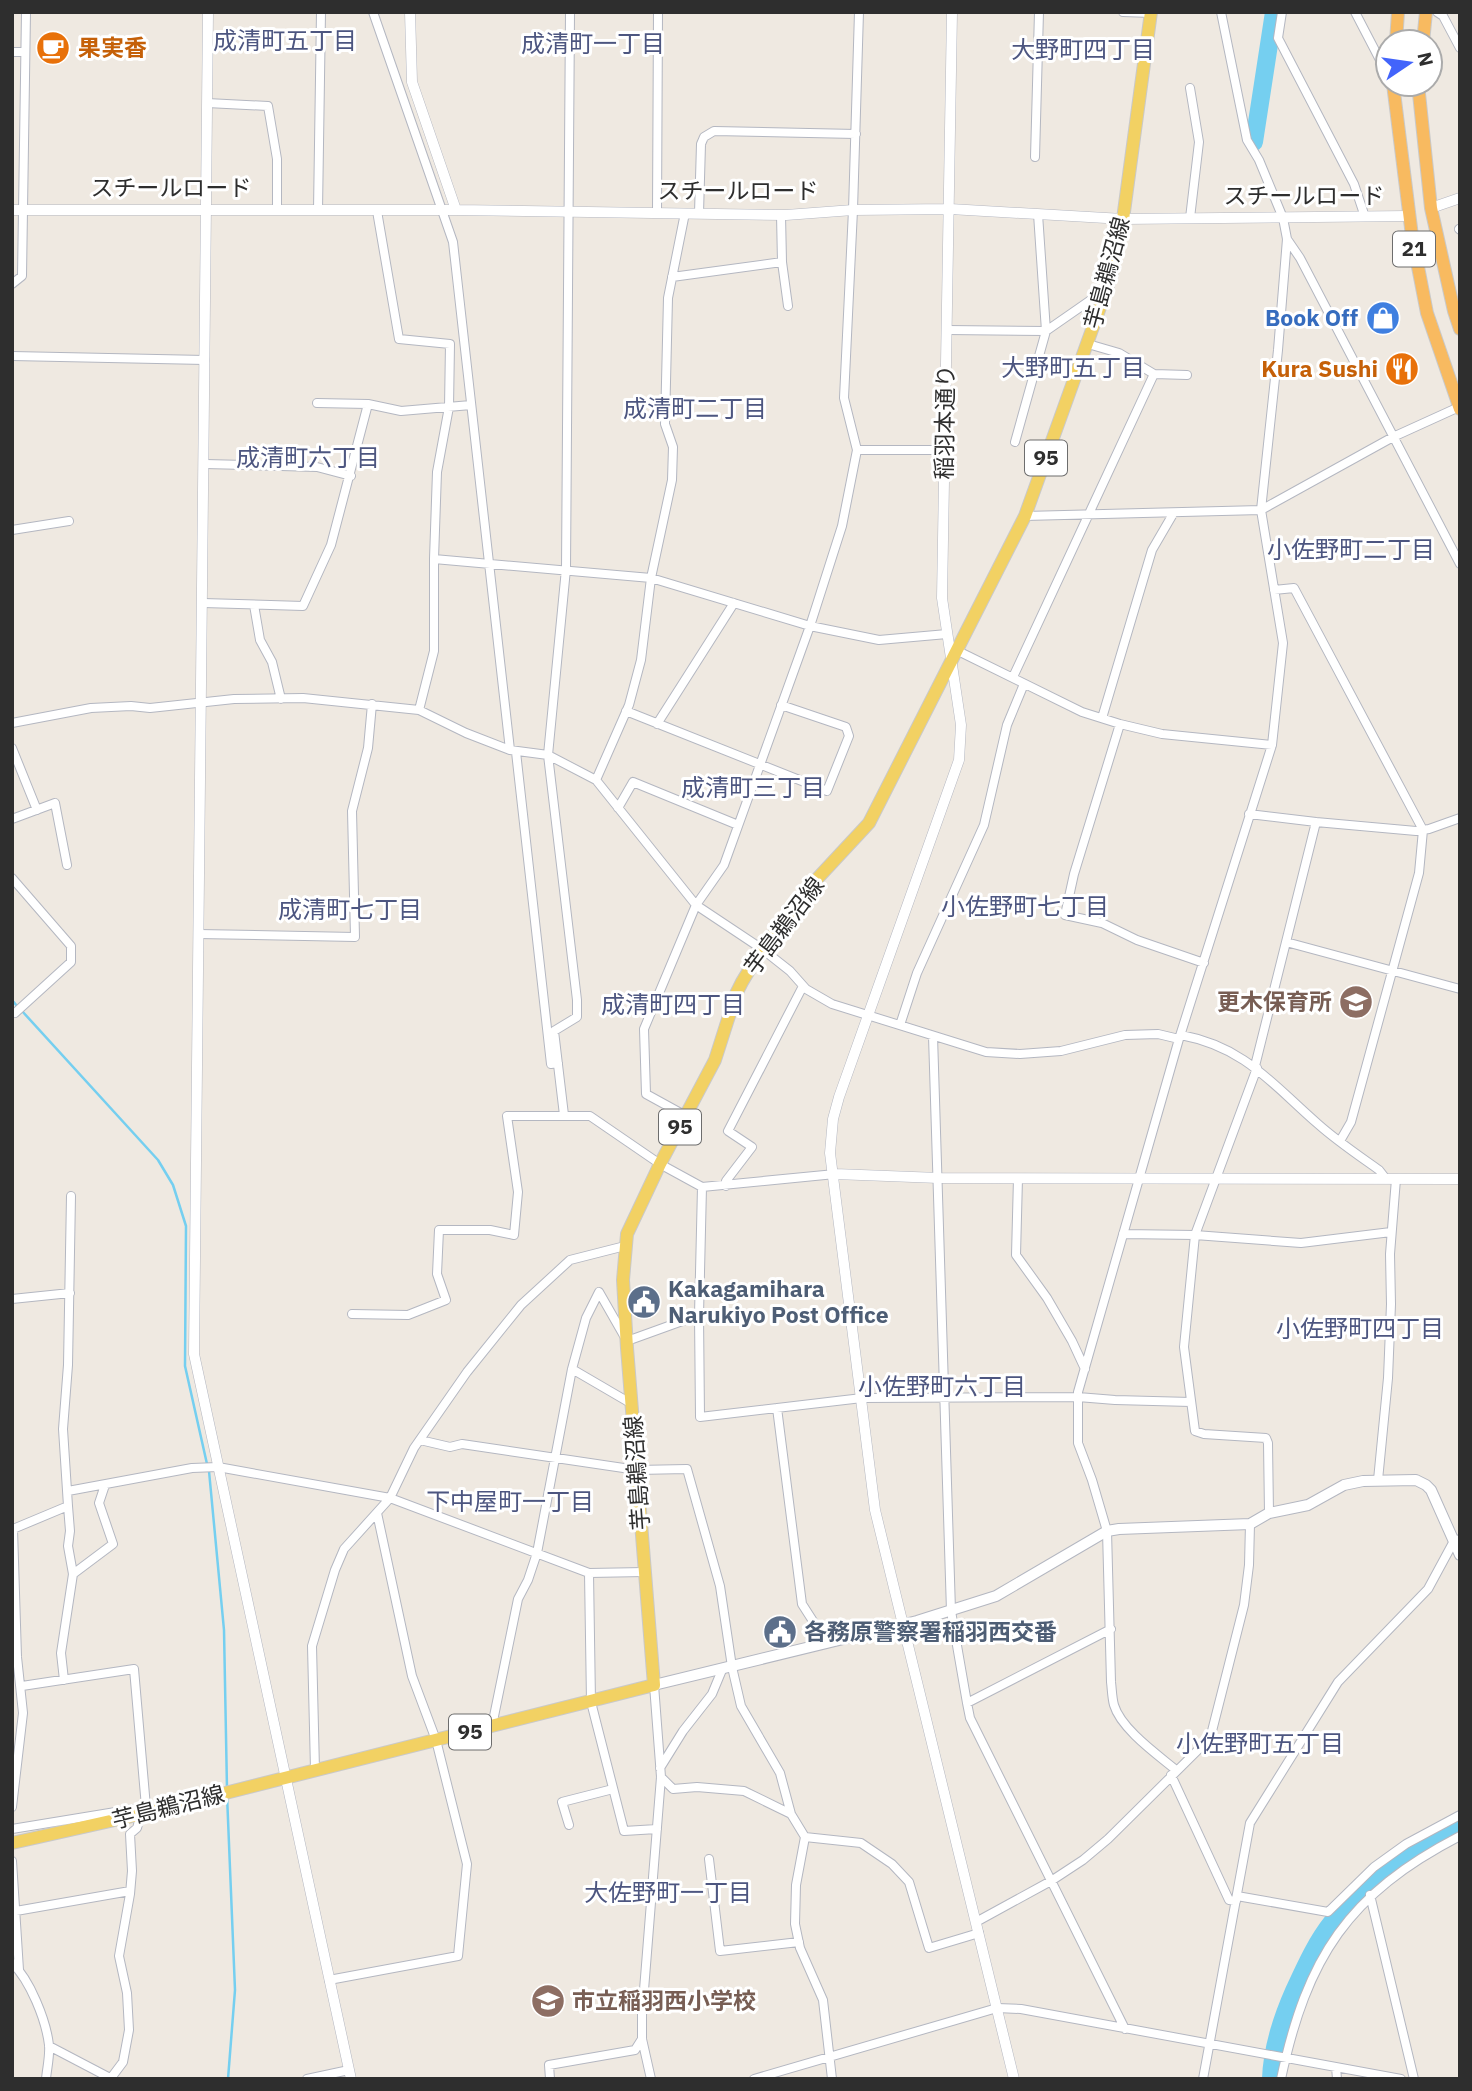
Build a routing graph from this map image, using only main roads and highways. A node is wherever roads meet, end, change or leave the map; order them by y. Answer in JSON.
{"nodes":[{"id":1,"x":1152,"y":13,"type":"edge"},
{"id":2,"x":1395,"y":98,"type":"edge"},
{"id":3,"x":1420,"y":98,"type":"edge"},
{"id":4,"x":1432,"y":208,"type":"junction"},
{"id":5,"x":1408,"y":216,"type":"junction"},
{"id":6,"x":1460,"y":329,"type":"edge"},
{"id":7,"x":1459,"y":408,"type":"edge"},
{"id":8,"x":1457,"y":1540,"type":"edge"},
{"id":9,"x":1460,"y":1555,"type":"edge"},
{"id":10,"x":654,"y":1685,"type":"junction"},
{"id":11,"x":12,"y":1843,"type":"edge"}],
"edges":[{"from":1,"to":10,"type":"main road","name":"芋島鵜沼線","number":"95"},
{"from":2,"to":5,"type":"highway","number":"21"},
{"from":3,"to":4,"type":"highway","number":"21"},
{"from":4,"to":5,"type":"highway","name":"スチールロード","number":"21"},
{"from":4,"to":6,"type":"highway","number":"21"},
{"from":5,"to":7,"type":"highway","number":"21"},
{"from":8,"to":9,"type":"main road"},
{"from":8,"to":10,"type":"main road"},
{"from":10,"to":11,"type":"main road","name":"芋島鵜沼線","number":"95"}]}
